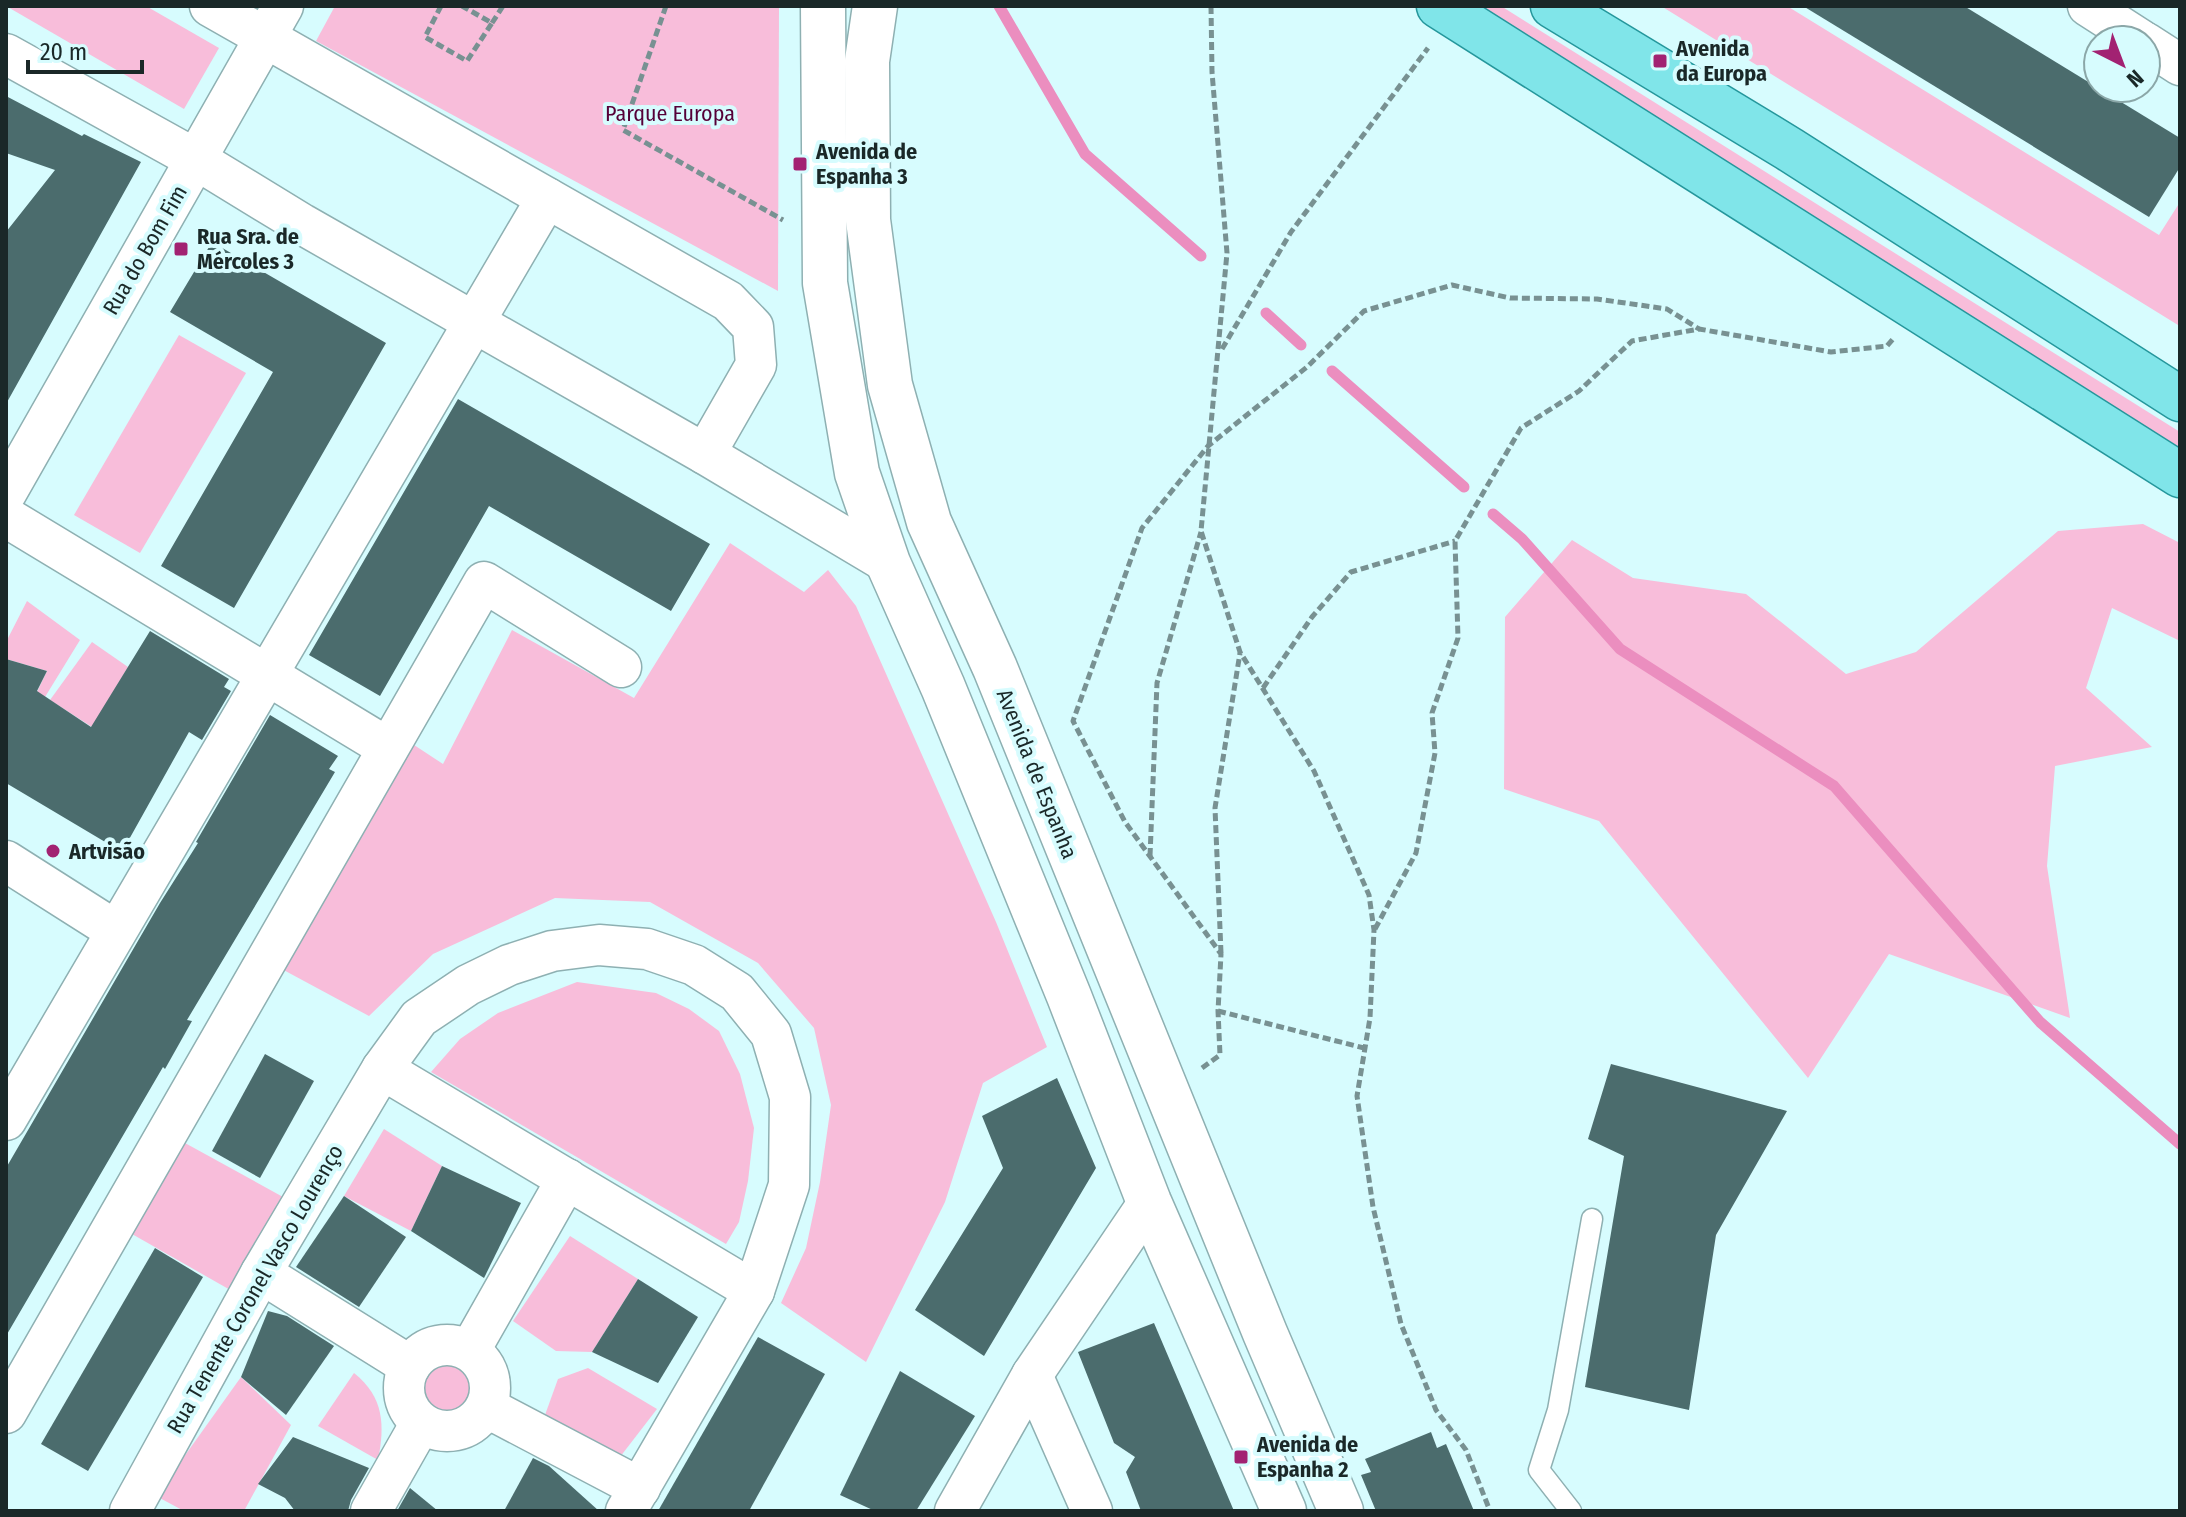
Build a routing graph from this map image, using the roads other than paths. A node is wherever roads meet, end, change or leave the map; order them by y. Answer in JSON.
{"nodes":[{"id":1,"x":210,"y":6,"type":"edge"},
{"id":2,"x":823,"y":6,"type":"edge"},
{"id":3,"x":875,"y":6,"type":"edge"},
{"id":4,"x":1553,"y":6,"type":"edge"},
{"id":5,"x":2088,"y":6,"type":"edge"},
{"id":6,"x":1444,"y":10,"type":"edge"},
{"id":7,"x":274,"y":22,"type":"edge"},
{"id":8,"x":2116,"y":24,"type":"edge"},
{"id":9,"x":2162,"y":53,"type":"edge"},
{"id":10,"x":6,"y":54,"type":"edge"},
{"id":11,"x":2180,"y":65,"type":"edge"},
{"id":12,"x":197,"y":160,"type":"junction"},
{"id":13,"x":547,"y":198,"type":"junction"},
{"id":14,"x":474,"y":323,"type":"junction"},
{"id":15,"x":2180,"y":399,"type":"edge"},
{"id":16,"x":705,"y":454,"type":"junction"},
{"id":17,"x":2180,"y":475,"type":"edge"},
{"id":18,"x":6,"y":493,"type":"edge"},
{"id":19,"x":6,"y":517,"type":"edge"},
{"id":20,"x":888,"y":563,"type":"junction"},
{"id":21,"x":621,"y":667,"type":"dead end"},
{"id":22,"x":268,"y":676,"type":"junction"},
{"id":23,"x":388,"y":748,"type":"junction"},
{"id":24,"x":6,"y":861,"type":"edge"},
{"id":25,"x":116,"y":931,"type":"junction"},
{"id":26,"x":20,"y":1067,"type":"edge"},
{"id":27,"x":382,"y":1069,"type":"junction"},
{"id":28,"x":6,"y":1120,"type":"edge"},
{"id":29,"x":567,"y":1179,"type":"junction"},
{"id":30,"x":1149,"y":1202,"type":"junction"},
{"id":31,"x":1592,"y":1219,"type":"dead end"},
{"id":32,"x":261,"y":1273,"type":"junction"},
{"id":33,"x":754,"y":1291,"type":"junction"},
{"id":34,"x":470,"y":1350,"type":"junction"},
{"id":35,"x":410,"y":1366,"type":"junction"},
{"id":36,"x":1032,"y":1375,"type":"junction"},
{"id":37,"x":486,"y":1407,"type":"junction"},
{"id":38,"x":6,"y":1413,"type":"edge"},
{"id":39,"x":421,"y":1423,"type":"junction"},
{"id":40,"x":633,"y":1500,"type":"edge"},
{"id":41,"x":130,"y":1511,"type":"edge"},
{"id":42,"x":371,"y":1511,"type":"edge"},
{"id":43,"x":955,"y":1511,"type":"edge"},
{"id":44,"x":1092,"y":1511,"type":"edge"},
{"id":45,"x":1284,"y":1511,"type":"edge"},
{"id":46,"x":1341,"y":1511,"type":"edge"},
{"id":47,"x":1571,"y":1511,"type":"edge"}],
"edges":[{"from":1,"to":7,"type":"street"},
{"from":2,"to":20,"type":"main road"},
{"from":3,"to":46,"type":"main road","name":"Avenida de Espanha"},
{"from":4,"to":15,"type":"main road"},
{"from":5,"to":8,"type":"street"},
{"from":6,"to":17,"type":"main road"},
{"from":7,"to":12,"type":"street","name":"Rua do Bom Fim"},
{"from":7,"to":13,"type":"street"},
{"from":9,"to":11,"type":"street"},
{"from":10,"to":12,"type":"street"},
{"from":12,"to":14,"type":"street"},
{"from":12,"to":18,"type":"street","name":"Rua do Bom Fim"},
{"from":13,"to":14,"type":"street"},
{"from":13,"to":16,"type":"street"},
{"from":14,"to":16,"type":"street"},
{"from":14,"to":22,"type":"street"},
{"from":16,"to":20,"type":"street"},
{"from":19,"to":22,"type":"street"},
{"from":20,"to":30,"type":"main road"},
{"from":21,"to":23,"type":"street"},
{"from":22,"to":23,"type":"street"},
{"from":22,"to":25,"type":"street"},
{"from":23,"to":38,"type":"street"},
{"from":24,"to":25,"type":"street"},
{"from":25,"to":26,"type":"street"},
{"from":26,"to":28,"type":"street"},
{"from":27,"to":29,"type":"street"},
{"from":27,"to":32,"type":"street","name":"Rua Tenente Coronel Vasco Lourenço"},
{"from":27,"to":33,"type":"street","name":"Rua Tenente Coronel Vasco Lourenço"},
{"from":29,"to":33,"type":"street"},
{"from":29,"to":34,"type":"street"},
{"from":30,"to":36,"type":"street"},
{"from":30,"to":45,"type":"main road"},
{"from":31,"to":47,"type":"lane"},
{"from":32,"to":35,"type":"street"},
{"from":32,"to":41,"type":"street","name":"Rua Tenente Coronel Vasco Lourenço"},
{"from":33,"to":40,"type":"street","name":"Rua Tenente Coronel Vasco Lourenço"},
{"from":34,"to":35,"type":"street"},
{"from":34,"to":37,"type":"street"},
{"from":35,"to":39,"type":"street"},
{"from":36,"to":43,"type":"street"},
{"from":36,"to":44,"type":"street"},
{"from":37,"to":39,"type":"street"},
{"from":37,"to":40,"type":"street"},
{"from":39,"to":42,"type":"street"}]}
